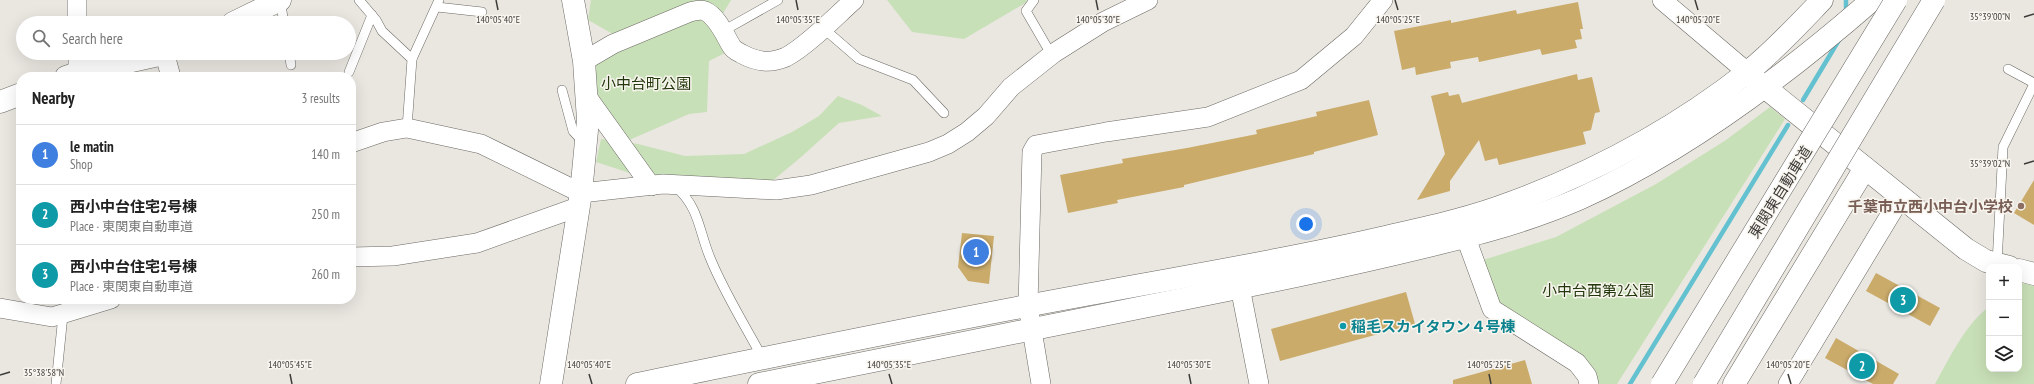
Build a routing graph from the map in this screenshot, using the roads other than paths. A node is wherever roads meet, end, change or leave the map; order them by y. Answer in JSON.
{"nodes":[{"id":1,"x":77,"y":0,"type":"edge"},
{"id":2,"x":280,"y":0,"type":"edge"},
{"id":3,"x":360,"y":0,"type":"edge"},
{"id":4,"x":573,"y":0,"type":"edge"},
{"id":5,"x":778,"y":0,"type":"edge"},
{"id":6,"x":854,"y":0,"type":"edge"},
{"id":7,"x":1034,"y":0,"type":"edge"},
{"id":8,"x":1148,"y":0,"type":"edge"},
{"id":9,"x":1383,"y":0,"type":"edge"},
{"id":10,"x":1662,"y":0,"type":"edge"},
{"id":11,"x":1822,"y":0,"type":"edge"},
{"id":12,"x":1872,"y":0,"type":"edge"},
{"id":13,"x":1896,"y":0,"type":"edge"},
{"id":14,"x":1934,"y":0,"type":"edge"},
{"id":15,"x":438,"y":3,"type":"edge"},
{"id":16,"x":482,"y":12,"type":"dead end"},
{"id":17,"x":372,"y":15,"type":"junction"},
{"id":18,"x":77,"y":16,"type":"edge"},
{"id":19,"x":247,"y":16,"type":"edge"},
{"id":20,"x":283,"y":16,"type":"edge"},
{"id":21,"x":823,"y":28,"type":"junction"},
{"id":22,"x":723,"y":31,"type":"junction"},
{"id":23,"x":1051,"y":54,"type":"junction"},
{"id":24,"x":356,"y":55,"type":"edge"},
{"id":25,"x":412,"y":59,"type":"junction"},
{"id":26,"x":132,"y":60,"type":"edge"},
{"id":27,"x":168,"y":60,"type":"edge"},
{"id":28,"x":290,"y":60,"type":"edge"},
{"id":29,"x":354,"y":60,"type":"edge"},
{"id":30,"x":584,"y":61,"type":"junction"},
{"id":31,"x":291,"y":66,"type":"dead end"},
{"id":32,"x":2008,"y":69,"type":"dead end"},
{"id":33,"x":75,"y":70,"type":"edge"},
{"id":34,"x":170,"y":72,"type":"edge"},
{"id":35,"x":349,"y":72,"type":"dead end"},
{"id":36,"x":1755,"y":80,"type":"junction"},
{"id":37,"x":2034,"y":83,"type":"edge"},
{"id":38,"x":562,"y":90,"type":"dead end"},
{"id":39,"x":16,"y":96,"type":"edge"},
{"id":40,"x":588,"y":98,"type":"junction"},
{"id":41,"x":0,"y":102,"type":"edge"},
{"id":42,"x":944,"y":112,"type":"dead end"},
{"id":43,"x":407,"y":128,"type":"junction"},
{"id":44,"x":356,"y":141,"type":"edge"},
{"id":45,"x":586,"y":145,"type":"junction"},
{"id":46,"x":1865,"y":168,"type":"junction"},
{"id":47,"x":674,"y":185,"type":"junction"},
{"id":48,"x":651,"y":186,"type":"junction"},
{"id":49,"x":1901,"y":197,"type":"junction"},
{"id":50,"x":579,"y":200,"type":"junction"},
{"id":51,"x":1466,"y":238,"type":"junction"},
{"id":52,"x":356,"y":257,"type":"edge"},
{"id":53,"x":2000,"y":264,"type":"edge"},
{"id":54,"x":2003,"y":264,"type":"edge"},
{"id":55,"x":2022,"y":271,"type":"edge"},
{"id":56,"x":2034,"y":274,"type":"edge"},
{"id":57,"x":1240,"y":288,"type":"junction"},
{"id":58,"x":96,"y":304,"type":"edge"},
{"id":59,"x":1028,"y":306,"type":"junction"},
{"id":60,"x":0,"y":308,"type":"edge"},
{"id":61,"x":63,"y":315,"type":"junction"},
{"id":62,"x":1031,"y":329,"type":"junction"},
{"id":63,"x":763,"y":359,"type":"junction"},
{"id":64,"x":807,"y":380,"type":"edge"},
{"id":65,"x":56,"y":384,"type":"edge"},
{"id":66,"x":551,"y":384,"type":"edge"},
{"id":67,"x":636,"y":384,"type":"edge"},
{"id":68,"x":759,"y":384,"type":"edge"},
{"id":69,"x":1041,"y":384,"type":"edge"},
{"id":70,"x":1259,"y":384,"type":"edge"},
{"id":71,"x":1589,"y":384,"type":"edge"},
{"id":72,"x":1662,"y":384,"type":"edge"},
{"id":73,"x":1704,"y":384,"type":"edge"},
{"id":74,"x":1734,"y":384,"type":"edge"},
{"id":75,"x":1788,"y":384,"type":"edge"}],
"edges":[{"from":1,"to":18,"type":"street"},
{"from":2,"to":19,"type":"main road"},
{"from":2,"to":20,"type":"lane"},
{"from":3,"to":17,"type":"lane"},
{"from":4,"to":30,"type":"main road"},
{"from":5,"to":22,"type":"lane"},
{"from":6,"to":21,"type":"street"},
{"from":7,"to":23,"type":"lane"},
{"from":8,"to":23,"type":"street"},
{"from":9,"to":59,"type":"street"},
{"from":10,"to":36,"type":"street"},
{"from":11,"to":36,"type":"main road"},
{"from":12,"to":36,"type":"main road"},
{"from":13,"to":72,"type":"main road","name":"東関東自動車道","bridge":true},
{"from":14,"to":73,"type":"main road","bridge":true},
{"from":15,"to":16,"type":"lane"},
{"from":15,"to":25,"type":"lane"},
{"from":17,"to":24,"type":"lane"},
{"from":17,"to":25,"type":"lane"},
{"from":21,"to":22,"type":"street"},
{"from":21,"to":42,"type":"lane"},
{"from":22,"to":30,"type":"street"},
{"from":23,"to":47,"type":"street"},
{"from":25,"to":43,"type":"lane"},
{"from":26,"to":33,"type":"main road"},
{"from":27,"to":34,"type":"street"},
{"from":28,"to":31,"type":"lane"},
{"from":29,"to":35,"type":"lane"},
{"from":30,"to":40,"type":"main road"},
{"from":32,"to":37,"type":"lane"},
{"from":36,"to":46,"type":"main road"},
{"from":36,"to":51,"type":"main road"},
{"from":36,"to":59,"type":"main road"},
{"from":37,"to":54,"type":"lane"},
{"from":38,"to":45,"type":"lane"},
{"from":39,"to":41,"type":"main road"},
{"from":40,"to":45,"type":"main road"},
{"from":40,"to":48,"type":"street"},
{"from":43,"to":44,"type":"street"},
{"from":43,"to":50,"type":"street"},
{"from":45,"to":50,"type":"main road"},
{"from":46,"to":49,"type":"main road"},
{"from":46,"to":74,"type":"main road"},
{"from":47,"to":48,"type":"street"},
{"from":47,"to":63,"type":"lane"},
{"from":48,"to":50,"type":"street"},
{"from":49,"to":53,"type":"main road"},
{"from":49,"to":75,"type":"street"},
{"from":50,"to":52,"type":"street"},
{"from":50,"to":66,"type":"main road"},
{"from":51,"to":57,"type":"main road"},
{"from":51,"to":71,"type":"street"},
{"from":55,"to":56,"type":"main road"},
{"from":57,"to":62,"type":"main road"},
{"from":57,"to":70,"type":"street"},
{"from":58,"to":61,"type":"street"},
{"from":59,"to":62,"type":"street"},
{"from":59,"to":63,"type":"main road"},
{"from":60,"to":61,"type":"street"},
{"from":61,"to":65,"type":"lane"},
{"from":62,"to":64,"type":"main road"},
{"from":62,"to":69,"type":"street"},
{"from":63,"to":67,"type":"main road"},
{"from":64,"to":68,"type":"main road"}]}
